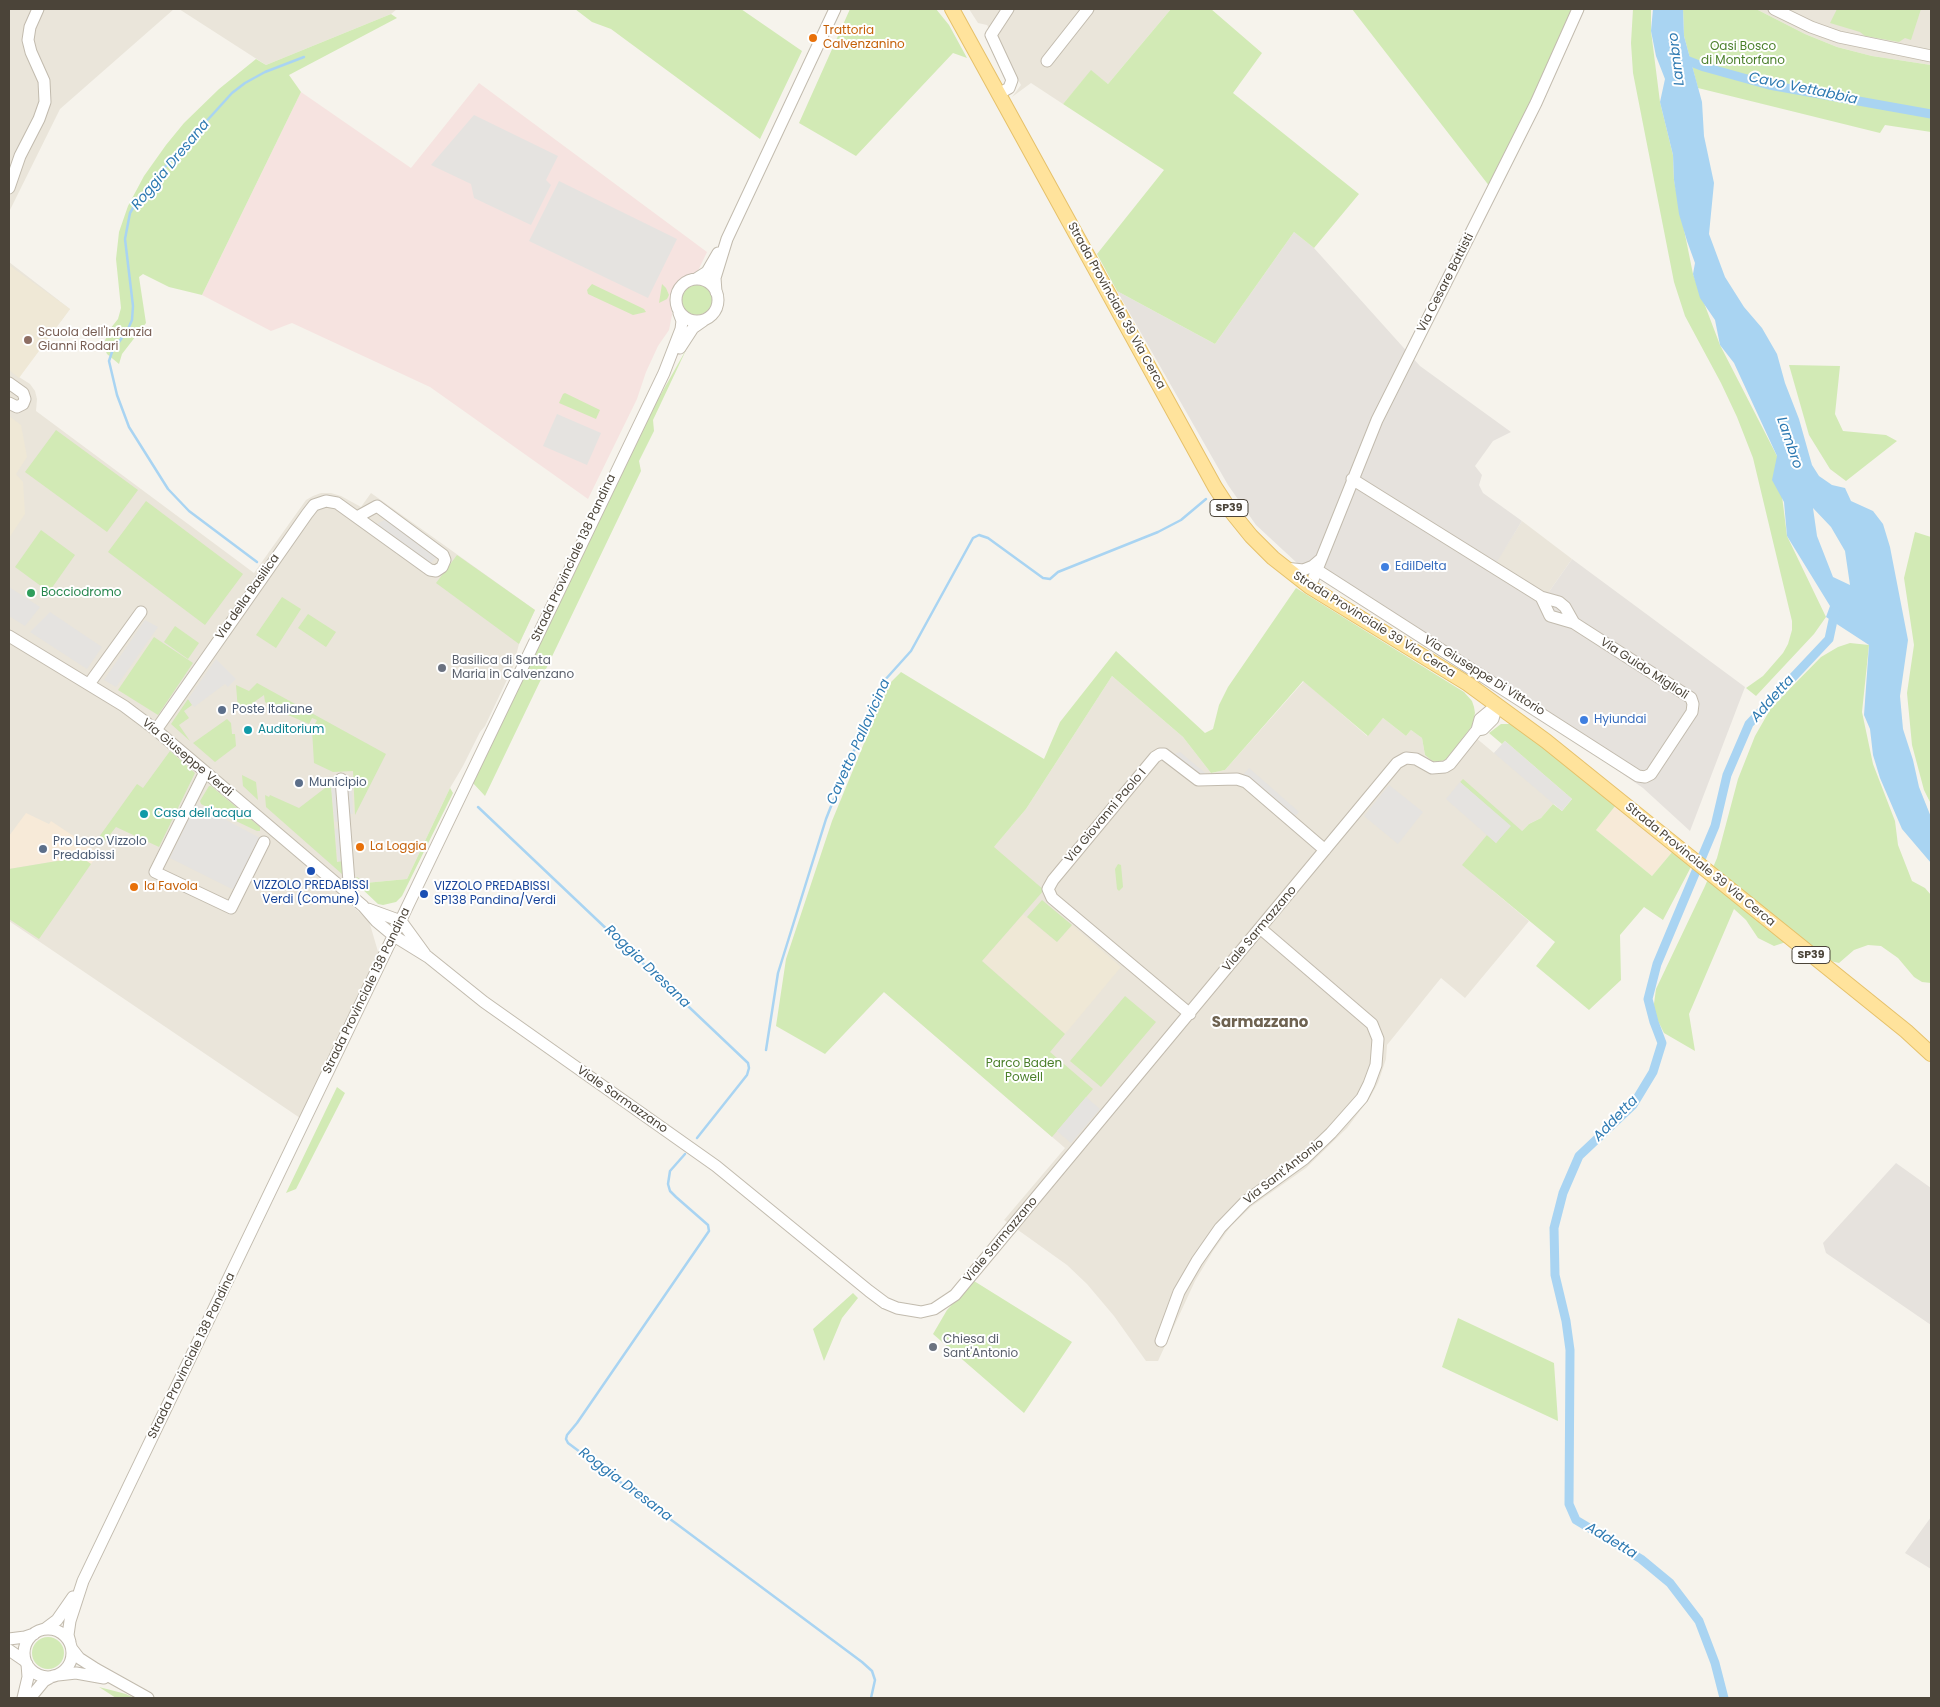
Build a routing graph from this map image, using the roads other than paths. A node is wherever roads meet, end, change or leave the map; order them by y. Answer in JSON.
{"nodes":[{"id":1,"x":38,"y":9,"type":"edge"},
{"id":2,"x":952,"y":9,"type":"edge"},
{"id":3,"x":1008,"y":9,"type":"edge"},
{"id":4,"x":1088,"y":9,"type":"edge"},
{"id":5,"x":1578,"y":9,"type":"edge"},
{"id":6,"x":1774,"y":9,"type":"edge"},
{"id":7,"x":830,"y":10,"type":"edge"},
{"id":8,"x":1931,"y":56,"type":"edge"},
{"id":9,"x":1047,"y":61,"type":"dead end"},
{"id":10,"x":1000,"y":93,"type":"junction"},
{"id":11,"x":9,"y":188,"type":"edge"},
{"id":12,"x":727,"y":239,"type":"junction"},
{"id":13,"x":696,"y":279,"type":"junction"},
{"id":14,"x":716,"y":292,"type":"junction"},
{"id":15,"x":679,"y":313,"type":"junction"},
{"id":16,"x":705,"y":320,"type":"junction"},
{"id":17,"x":664,"y":373,"type":"junction"},
{"id":18,"x":9,"y":383,"type":"edge"},
{"id":19,"x":9,"y":403,"type":"edge"},
{"id":20,"x":1352,"y":478,"type":"junction"},
{"id":21,"x":357,"y":517,"type":"junction"},
{"id":22,"x":1319,"y":565,"type":"junction"},
{"id":23,"x":1284,"y":568,"type":"junction"},
{"id":24,"x":1310,"y":587,"type":"junction"},
{"id":25,"x":141,"y":612,"type":"dead end"},
{"id":26,"x":9,"y":636,"type":"edge"},
{"id":27,"x":89,"y":684,"type":"junction"},
{"id":28,"x":1496,"y":705,"type":"junction"},
{"id":29,"x":156,"y":730,"type":"junction"},
{"id":30,"x":205,"y":772,"type":"junction"},
{"id":31,"x":1651,"y":774,"type":"joint"},
{"id":32,"x":341,"y":779,"type":"dead end"},
{"id":33,"x":264,"y":842,"type":"dead end"},
{"id":34,"x":1325,"y":850,"type":"junction"},
{"id":35,"x":350,"y":895,"type":"junction"},
{"id":36,"x":363,"y":906,"type":"junction"},
{"id":37,"x":401,"y":921,"type":"junction"},
{"id":38,"x":1260,"y":928,"type":"junction"},
{"id":39,"x":394,"y":936,"type":"junction"},
{"id":40,"x":428,"y":957,"type":"junction"},
{"id":41,"x":1190,"y":1014,"type":"junction"},
{"id":42,"x":1906,"y":1031,"type":"junction"},
{"id":43,"x":1931,"y":1044,"type":"edge"},
{"id":44,"x":1931,"y":1054,"type":"edge"},
{"id":45,"x":1161,"y":1341,"type":"dead end"},
{"id":46,"x":83,"y":1581,"type":"junction"},
{"id":47,"x":45,"y":1629,"type":"junction"},
{"id":48,"x":34,"y":1634,"type":"junction"},
{"id":49,"x":9,"y":1639,"type":"edge"},
{"id":50,"x":71,"y":1646,"type":"junction"},
{"id":51,"x":9,"y":1650,"type":"edge"},
{"id":52,"x":26,"y":1663,"type":"junction"},
{"id":53,"x":55,"y":1676,"type":"junction"},
{"id":54,"x":118,"y":1681,"type":"junction"},
{"id":55,"x":23,"y":1698,"type":"edge"},
{"id":56,"x":30,"y":1698,"type":"edge"},
{"id":57,"x":148,"y":1698,"type":"edge"}],
"edges":[{"from":1,"to":11,"type":"street"},
{"from":2,"to":10,"type":"main road","name":"Strada Provinciale 39 Via Cerca","number":"SP39"},
{"from":3,"to":10,"type":"street"},
{"from":4,"to":9,"type":"street"},
{"from":5,"to":20,"type":"street","name":"Via Cesare Battisti"},
{"from":6,"to":8,"type":"street"},
{"from":7,"to":12,"type":"street"},
{"from":10,"to":23,"type":"main road","name":"Strada Provinciale 39 Via Cerca","number":"SP39"},
{"from":12,"to":13,"type":"street"},
{"from":12,"to":14,"type":"street"},
{"from":13,"to":14,"type":"street"},
{"from":13,"to":15,"type":"street"},
{"from":14,"to":16,"type":"street"},
{"from":15,"to":16,"type":"street"},
{"from":15,"to":17,"type":"street","name":"Strada Provinciale 138 Pandina"},
{"from":16,"to":17,"type":"street","name":"Strada Provinciale 138 Pandina"},
{"from":17,"to":37,"type":"street","name":"Strada Provinciale 138 Pandina"},
{"from":18,"to":19,"type":"street"},
{"from":20,"to":22,"type":"street","name":"Via Cesare Battisti"},
{"from":20,"to":31,"type":"street","name":"Via Guido Miglioli"},
{"from":21,"to":21,"type":"street","name":"Via della Basilica"},
{"from":21,"to":29,"type":"street","name":"Via della Basilica"},
{"from":22,"to":23,"type":"street"},
{"from":22,"to":24,"type":"street","name":"Via Cesare Battisti"},
{"from":22,"to":31,"type":"street","name":"Via Giuseppe Di Vittorio"},
{"from":23,"to":24,"type":"main road","name":"Strada Provinciale 39 Via Cerca","number":"SP39"},
{"from":24,"to":28,"type":"main road","name":"Strada Provinciale 39 Via Cerca","number":"SP39"},
{"from":25,"to":27,"type":"street"},
{"from":26,"to":27,"type":"street","name":"Via Giuseppe Verdi"},
{"from":27,"to":29,"type":"street","name":"Via Giuseppe Verdi"},
{"from":28,"to":34,"type":"street","name":"Viale Sarmazzano"},
{"from":28,"to":42,"type":"main road","name":"Strada Provinciale 39 Via Cerca","number":"SP39"},
{"from":29,"to":30,"type":"street","name":"Via Giuseppe Verdi"},
{"from":30,"to":33,"type":"street"},
{"from":30,"to":35,"type":"street","name":"Via Giuseppe Verdi"},
{"from":32,"to":35,"type":"street"},
{"from":34,"to":38,"type":"street","name":"Viale Sarmazzano"},
{"from":34,"to":41,"type":"street","name":"Via Giovanni Paolo I"},
{"from":35,"to":36,"type":"street","name":"Via Giuseppe Verdi"},
{"from":36,"to":37,"type":"street"},
{"from":36,"to":39,"type":"street"},
{"from":37,"to":39,"type":"street","name":"Strada Provinciale 138 Pandina"},
{"from":37,"to":40,"type":"street"},
{"from":38,"to":41,"type":"street","name":"Viale Sarmazzano"},
{"from":38,"to":45,"type":"street","name":"Via Sant'Antonio"},
{"from":39,"to":40,"type":"street"},
{"from":39,"to":46,"type":"street","name":"Strada Provinciale 138 Pandina"},
{"from":40,"to":41,"type":"street","name":"Viale Sarmazzano"},
{"from":42,"to":43,"type":"main road","name":"Strada Provinciale 39 Via Cerca","number":"SP39"},
{"from":42,"to":44,"type":"main road","name":"Strada Provinciale 39 Via Cerca","number":"SP39"},
{"from":46,"to":47,"type":"street","name":"Strada Provinciale 138 Pandina"},
{"from":46,"to":50,"type":"street","name":"Strada Provinciale 138 Pandina"},
{"from":47,"to":48,"type":"street"},
{"from":47,"to":50,"type":"street"},
{"from":48,"to":49,"type":"street"},
{"from":48,"to":52,"type":"street"},
{"from":50,"to":53,"type":"street"},
{"from":50,"to":54,"type":"street"},
{"from":51,"to":52,"type":"street"},
{"from":52,"to":53,"type":"street"},
{"from":52,"to":55,"type":"street"},
{"from":53,"to":54,"type":"street"},
{"from":53,"to":56,"type":"street"},
{"from":54,"to":57,"type":"street"}]}
